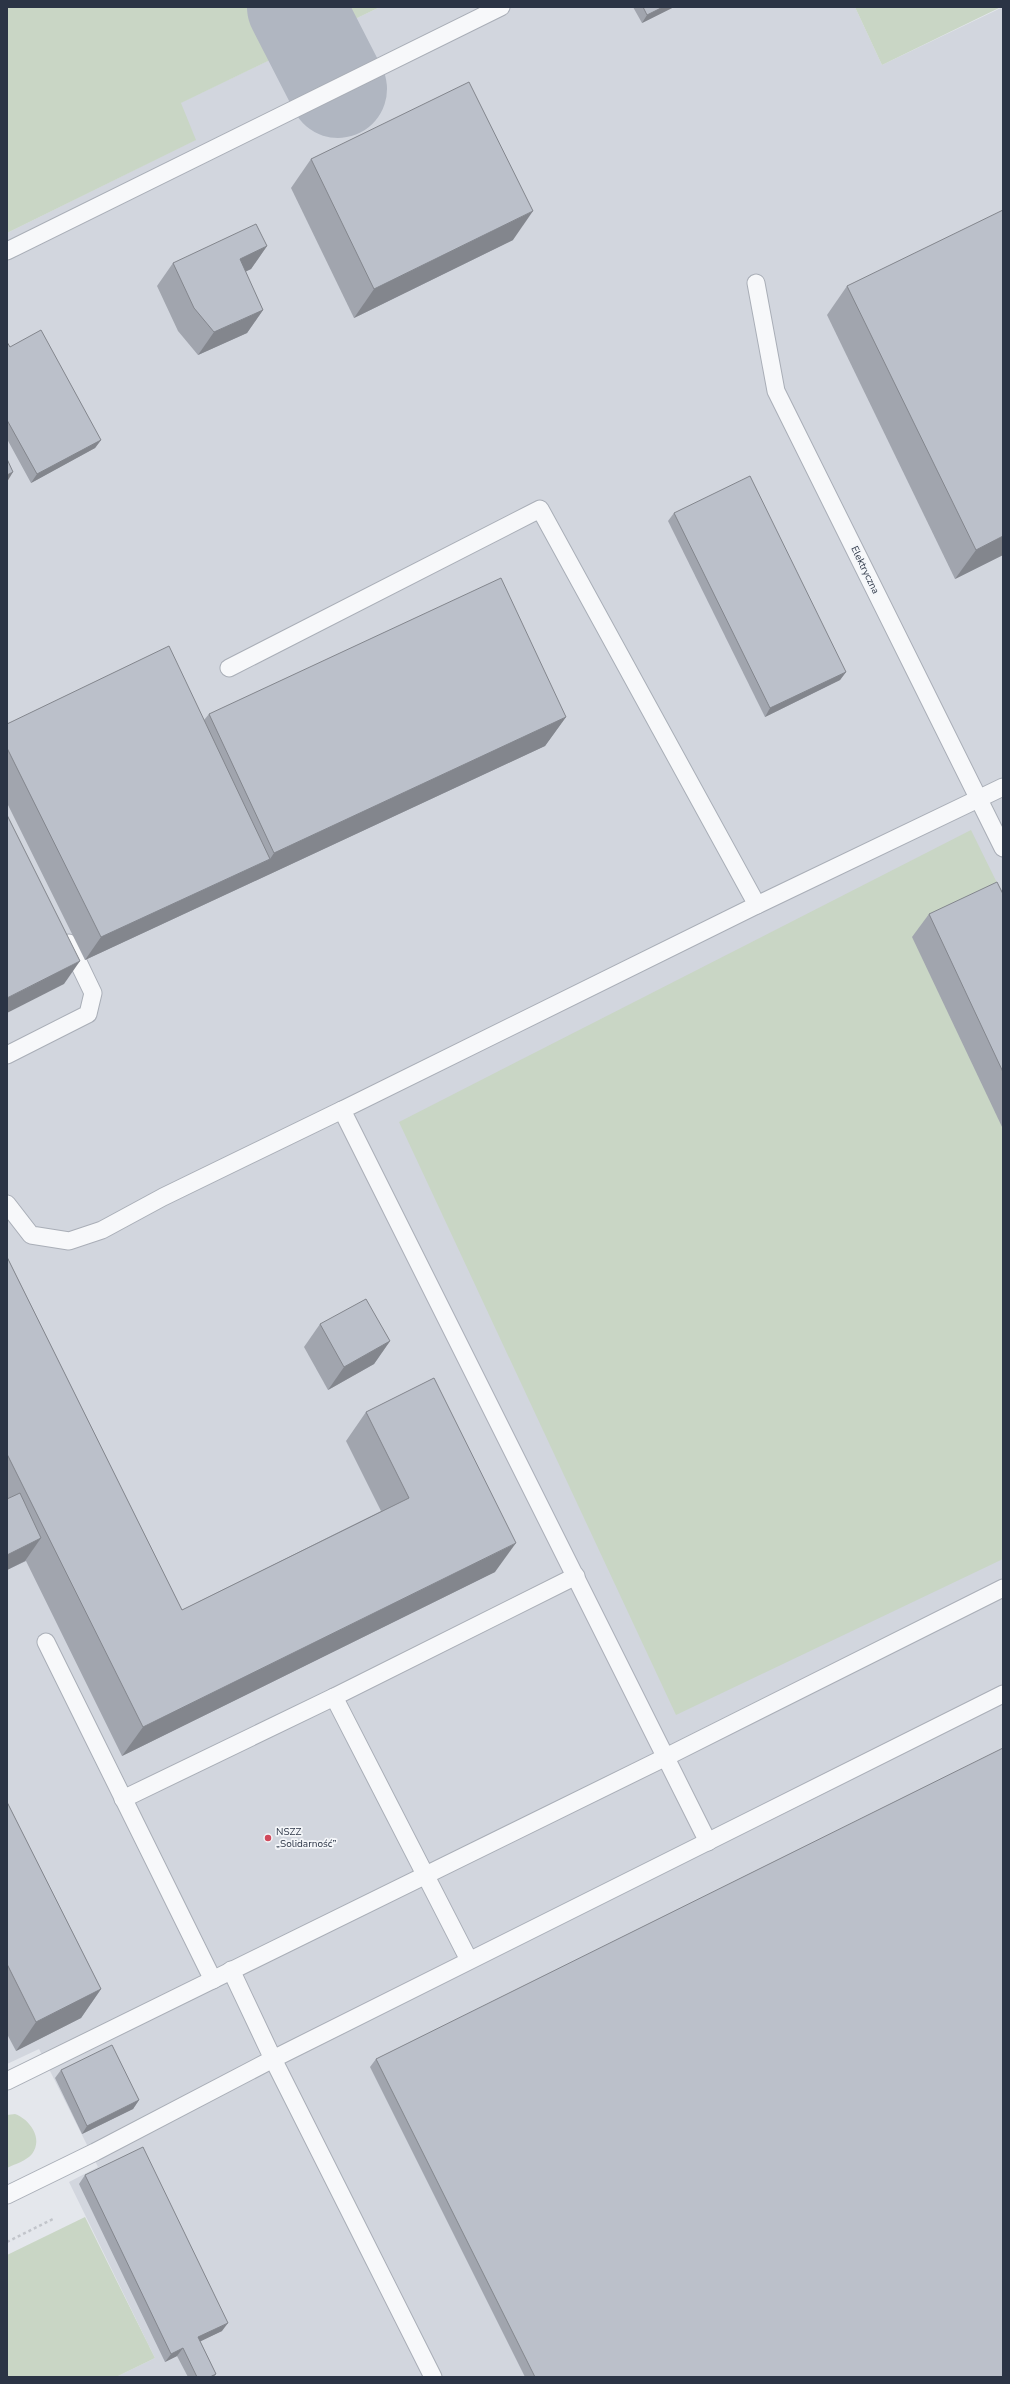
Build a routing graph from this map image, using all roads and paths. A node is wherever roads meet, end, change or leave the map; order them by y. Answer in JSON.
{"nodes":[{"id":1,"x":501,"y":7,"type":"edge"},
{"id":2,"x":7,"y":251,"type":"edge"},
{"id":3,"x":756,"y":283,"type":"dead end"},
{"id":4,"x":229,"y":668,"type":"dead end"},
{"id":5,"x":1003,"y":787,"type":"edge"},
{"id":6,"x":978,"y":799,"type":"junction"},
{"id":7,"x":1003,"y":848,"type":"edge"},
{"id":8,"x":757,"y":905,"type":"junction"},
{"id":9,"x":62,"y":930,"type":"edge"},
{"id":10,"x":7,"y":1055,"type":"edge"},
{"id":11,"x":342,"y":1110,"type":"junction"},
{"id":12,"x":7,"y":1204,"type":"edge"},
{"id":13,"x":576,"y":1576,"type":"junction"},
{"id":14,"x":1003,"y":1588,"type":"edge"},
{"id":15,"x":46,"y":1642,"type":"dead end"},
{"id":16,"x":1003,"y":1694,"type":"edge"},
{"id":17,"x":334,"y":1697,"type":"junction"},
{"id":18,"x":666,"y":1757,"type":"junction"},
{"id":19,"x":123,"y":1799,"type":"junction"},
{"id":20,"x":708,"y":1842,"type":"junction"},
{"id":21,"x":427,"y":1875,"type":"junction"},
{"id":22,"x":469,"y":1960,"type":"junction"},
{"id":23,"x":231,"y":1970,"type":"junction"},
{"id":24,"x":213,"y":1980,"type":"junction"},
{"id":25,"x":273,"y":2059,"type":"junction"},
{"id":26,"x":7,"y":2082,"type":"edge"},
{"id":27,"x":7,"y":2195,"type":"edge"},
{"id":28,"x":53,"y":2219,"type":"dead end"},
{"id":29,"x":7,"y":2242,"type":"edge"},
{"id":30,"x":433,"y":2377,"type":"edge"}],
"edges":[{"from":1,"to":2,"type":"lane"},
{"from":3,"to":6,"type":"lane","name":"Elektryczna"},
{"from":4,"to":8,"type":"lane"},
{"from":5,"to":6,"type":"lane"},
{"from":6,"to":7,"type":"lane","name":"Elektryczna"},
{"from":6,"to":8,"type":"lane"},
{"from":8,"to":11,"type":"lane"},
{"from":9,"to":10,"type":"lane"},
{"from":11,"to":12,"type":"lane"},
{"from":11,"to":13,"type":"lane"},
{"from":13,"to":17,"type":"lane"},
{"from":13,"to":18,"type":"lane"},
{"from":14,"to":18,"type":"lane"},
{"from":15,"to":19,"type":"lane"},
{"from":16,"to":20,"type":"lane"},
{"from":17,"to":19,"type":"lane"},
{"from":17,"to":21,"type":"lane"},
{"from":18,"to":20,"type":"lane"},
{"from":18,"to":21,"type":"lane"},
{"from":19,"to":24,"type":"lane"},
{"from":20,"to":22,"type":"lane"},
{"from":21,"to":22,"type":"lane"},
{"from":21,"to":23,"type":"lane"},
{"from":22,"to":25,"type":"lane"},
{"from":23,"to":24,"type":"lane"},
{"from":23,"to":25,"type":"lane"},
{"from":24,"to":26,"type":"lane"},
{"from":25,"to":27,"type":"lane"},
{"from":25,"to":30,"type":"lane"},
{"from":28,"to":29,"type":"path"}]}
